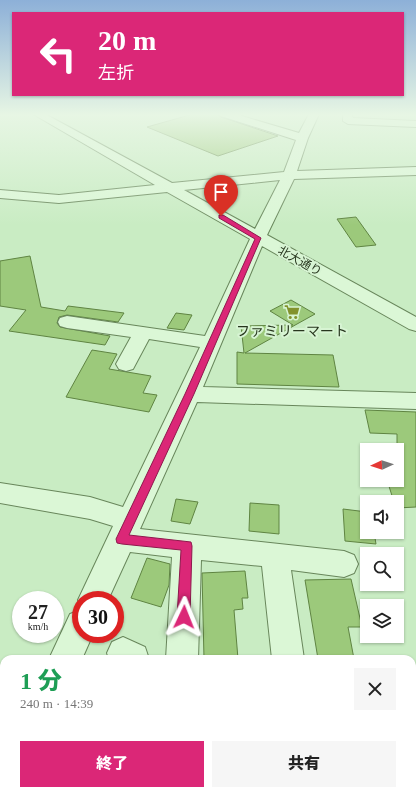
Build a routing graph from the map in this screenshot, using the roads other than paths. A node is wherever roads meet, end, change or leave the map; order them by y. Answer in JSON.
{"nodes":[{"id":1,"x":106,"y":151,"type":"edge"},
{"id":2,"x":297,"y":151,"type":"edge"},
{"id":3,"x":416,"y":171,"type":"edge"},
{"id":4,"x":289,"y":175,"type":"junction"},
{"id":5,"x":171,"y":187,"type":"junction"},
{"id":6,"x":0,"y":194,"type":"edge"},
{"id":7,"x":258,"y":238,"type":"junction"},
{"id":8,"x":67,"y":322,"type":"dead end"},
{"id":9,"x":416,"y":325,"type":"edge"},
{"id":10,"x":143,"y":333,"type":"junction"},
{"id":11,"x":212,"y":343,"type":"junction"},
{"id":12,"x":126,"y":364,"type":"dead end"},
{"id":13,"x":189,"y":394,"type":"junction"},
{"id":14,"x":416,"y":401,"type":"edge"},
{"id":15,"x":0,"y":493,"type":"edge"},
{"id":16,"x":126,"y":530,"type":"junction"},
{"id":17,"x":187,"y":546,"type":"junction"},
{"id":18,"x":275,"y":555,"type":"junction"},
{"id":19,"x":344,"y":564,"type":"dead end"},
{"id":20,"x":97,"y":591,"type":"edge"},
{"id":21,"x":73,"y":643,"type":"edge"},
{"id":22,"x":67,"y":655,"type":"edge"},
{"id":23,"x":182,"y":655,"type":"edge"},
{"id":24,"x":288,"y":655,"type":"edge"}],
"edges":[{"from":1,"to":5,"type":"street","name":"北大通り"},
{"from":2,"to":4,"type":"street"},
{"from":3,"to":4,"type":"street"},
{"from":4,"to":5,"type":"street"},
{"from":4,"to":7,"type":"street"},
{"from":5,"to":6,"type":"street"},
{"from":5,"to":7,"type":"street","name":"北大通り"},
{"from":7,"to":9,"type":"street","name":"北大通り"},
{"from":7,"to":11,"type":"street"},
{"from":8,"to":10,"type":"street"},
{"from":10,"to":11,"type":"street"},
{"from":10,"to":12,"type":"street"},
{"from":11,"to":13,"type":"street"},
{"from":13,"to":14,"type":"street"},
{"from":13,"to":16,"type":"street"},
{"from":15,"to":16,"type":"street"},
{"from":16,"to":17,"type":"street"},
{"from":16,"to":20,"type":"street"},
{"from":17,"to":18,"type":"street"},
{"from":17,"to":23,"type":"street"},
{"from":18,"to":19,"type":"street"},
{"from":18,"to":24,"type":"street"},
{"from":21,"to":22,"type":"street"}]}
